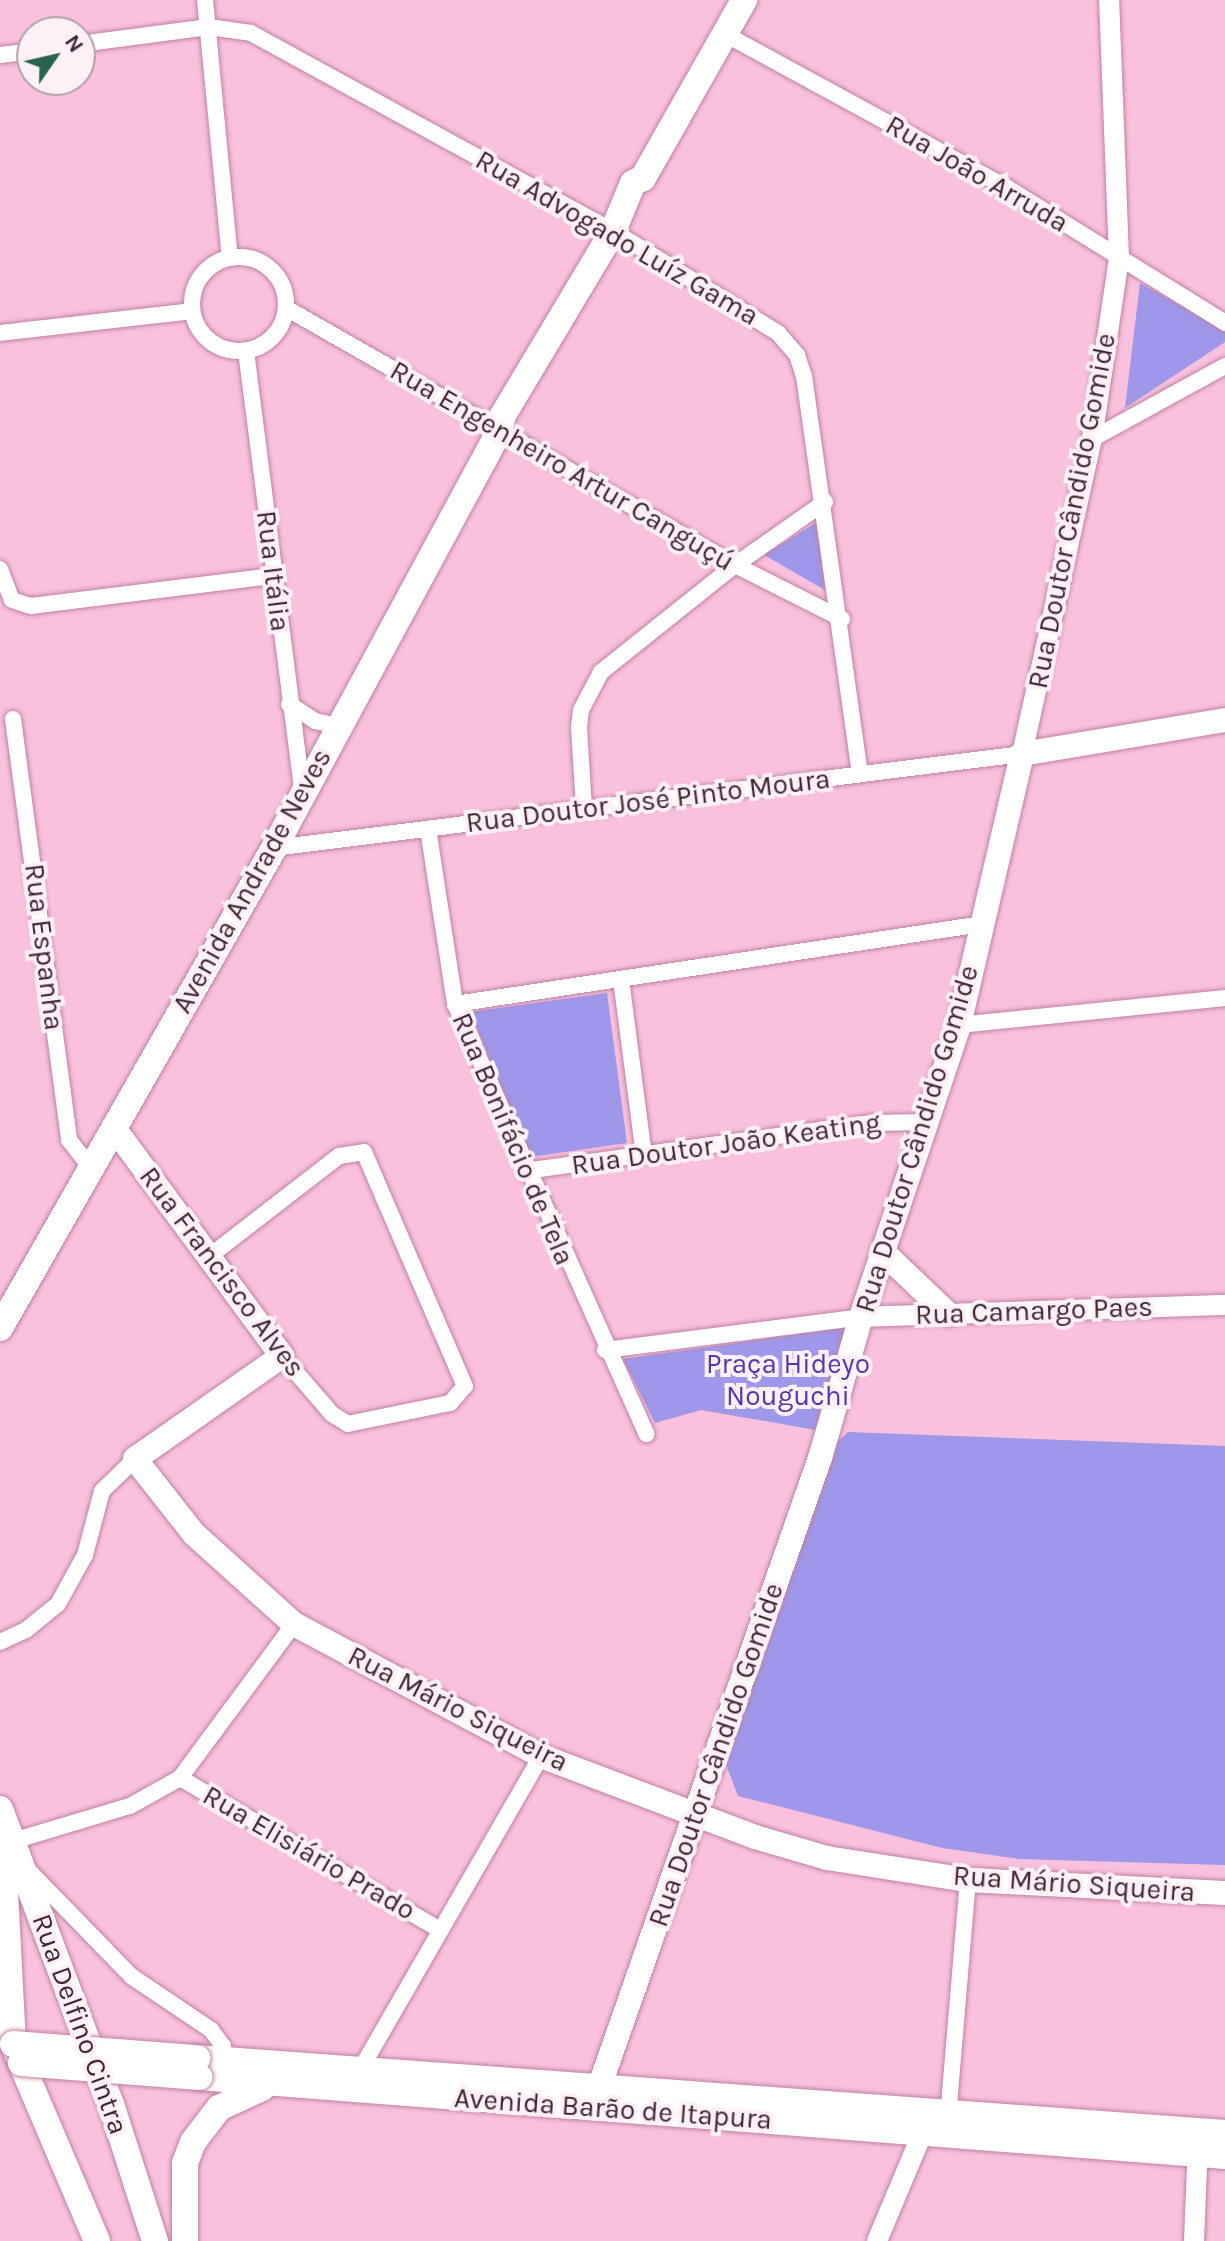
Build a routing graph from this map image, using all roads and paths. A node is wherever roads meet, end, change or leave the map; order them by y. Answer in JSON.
{"nodes":[{"id":1,"x":205,"y":0,"type":"edge"},
{"id":2,"x":744,"y":0,"type":"edge"},
{"id":3,"x":1109,"y":0,"type":"edge"},
{"id":4,"x":209,"y":27,"type":"junction"},
{"id":5,"x":725,"y":34,"type":"junction"},
{"id":6,"x":96,"y":42,"type":"edge"},
{"id":7,"x":613,"y":231,"type":"junction"},
{"id":8,"x":230,"y":258,"type":"junction"},
{"id":9,"x":1119,"y":258,"type":"junction"},
{"id":10,"x":286,"y":308,"type":"junction"},
{"id":11,"x":192,"y":311,"type":"junction"},
{"id":12,"x":1225,"y":323,"type":"edge"},
{"id":13,"x":0,"y":333,"type":"edge"},
{"id":14,"x":246,"y":351,"type":"junction"},
{"id":15,"x":1225,"y":366,"type":"edge"},
{"id":16,"x":499,"y":432,"type":"junction"},
{"id":17,"x":1092,"y":439,"type":"junction"},
{"id":18,"x":825,"y":502,"type":"junction"},
{"id":19,"x":735,"y":565,"type":"junction"},
{"id":20,"x":1,"y":575,"type":"edge"},
{"id":21,"x":273,"y":576,"type":"junction"},
{"id":22,"x":842,"y":619,"type":"junction"},
{"id":23,"x":289,"y":704,"type":"junction"},
{"id":24,"x":13,"y":719,"type":"dead end"},
{"id":25,"x":1225,"y":720,"type":"edge"},
{"id":26,"x":339,"y":726,"type":"junction"},
{"id":27,"x":1022,"y":754,"type":"junction"},
{"id":28,"x":860,"y":774,"type":"junction"},
{"id":29,"x":302,"y":791,"type":"junction"},
{"id":30,"x":584,"y":809,"type":"junction"},
{"id":31,"x":428,"y":829,"type":"junction"},
{"id":32,"x":274,"y":848,"type":"junction"},
{"id":33,"x":982,"y":924,"type":"junction"},
{"id":34,"x":621,"y":979,"type":"junction"},
{"id":35,"x":1225,"y":998,"type":"edge"},
{"id":36,"x":455,"y":1004,"type":"junction"},
{"id":37,"x":959,"y":1025,"type":"junction"},
{"id":38,"x":927,"y":1122,"type":"junction"},
{"id":39,"x":114,"y":1128,"type":"junction"},
{"id":40,"x":644,"y":1155,"type":"junction"},
{"id":41,"x":91,"y":1168,"type":"junction"},
{"id":42,"x":525,"y":1171,"type":"junction"},
{"id":43,"x":883,"y":1252,"type":"junction"},
{"id":44,"x":211,"y":1255,"type":"junction"},
{"id":45,"x":1225,"y":1305,"type":"edge"},
{"id":46,"x":948,"y":1314,"type":"junction"},
{"id":47,"x":861,"y":1317,"type":"junction"},
{"id":48,"x":0,"y":1328,"type":"edge"},
{"id":49,"x":605,"y":1350,"type":"junction"},
{"id":50,"x":282,"y":1356,"type":"junction"},
{"id":51,"x":646,"y":1434,"type":"dead end"},
{"id":52,"x":135,"y":1459,"type":"junction"},
{"id":53,"x":294,"y":1624,"type":"junction"},
{"id":54,"x":0,"y":1642,"type":"edge"},
{"id":55,"x":541,"y":1756,"type":"junction"},
{"id":56,"x":180,"y":1778,"type":"junction"},
{"id":57,"x":1,"y":1811,"type":"edge"},
{"id":58,"x":694,"y":1815,"type":"junction"},
{"id":59,"x":17,"y":1852,"type":"junction"},
{"id":60,"x":968,"y":1880,"type":"junction"},
{"id":61,"x":1225,"y":1893,"type":"edge"},
{"id":62,"x":437,"y":1928,"type":"junction"},
{"id":63,"x":9,"y":2053,"type":"edge"},
{"id":64,"x":206,"y":2065,"type":"junction"},
{"id":65,"x":360,"y":2070,"type":"junction"},
{"id":66,"x":282,"y":2085,"type":"junction"},
{"id":67,"x":596,"y":2097,"type":"junction"},
{"id":68,"x":948,"y":2117,"type":"junction"},
{"id":69,"x":1225,"y":2133,"type":"edge"},
{"id":70,"x":922,"y":2134,"type":"junction"},
{"id":71,"x":1207,"y":2148,"type":"edge"},
{"id":72,"x":97,"y":2241,"type":"edge"},
{"id":73,"x":155,"y":2241,"type":"edge"},
{"id":74,"x":185,"y":2241,"type":"edge"},
{"id":75,"x":877,"y":2241,"type":"edge"},
{"id":76,"x":1194,"y":2241,"type":"edge"}],
"edges":[{"from":1,"to":4,"type":"street"},
{"from":2,"to":5,"type":"main road","name":"Avenida Andrade Neves"},
{"from":3,"to":9,"type":"street","name":"Rua Doutor Cândido Gomide"},
{"from":4,"to":6,"type":"street","name":"Rua Advogado Luíz Gama"},
{"from":4,"to":7,"type":"street","name":"Rua Advogado Luíz Gama"},
{"from":4,"to":8,"type":"street"},
{"from":5,"to":7,"type":"main road","name":"Avenida Andrade Neves"},
{"from":5,"to":9,"type":"street","name":"Rua João Arruda"},
{"from":7,"to":16,"type":"main road","name":"Avenida Andrade Neves"},
{"from":7,"to":18,"type":"street","name":"Rua Advogado Luíz Gama"},
{"from":8,"to":10,"type":"street"},
{"from":8,"to":11,"type":"street"},
{"from":9,"to":12,"type":"street","name":"Rua João Arruda"},
{"from":9,"to":17,"type":"street","name":"Rua Doutor Cândido Gomide"},
{"from":10,"to":14,"type":"street"},
{"from":10,"to":16,"type":"street","name":"Rua Engenheiro Artur Canguçú"},
{"from":11,"to":13,"type":"street"},
{"from":11,"to":14,"type":"street"},
{"from":14,"to":21,"type":"street","name":"Rua Itália"},
{"from":15,"to":17,"type":"street"},
{"from":16,"to":19,"type":"street","name":"Rua Engenheiro Artur Canguçú"},
{"from":16,"to":26,"type":"main road","name":"Avenida Andrade Neves"},
{"from":17,"to":27,"type":"street","name":"Rua Doutor Cândido Gomide"},
{"from":18,"to":19,"type":"street"},
{"from":18,"to":22,"type":"street","name":"Rua Advogado Luíz Gama"},
{"from":19,"to":22,"type":"street","name":"Rua Engenheiro Artur Canguçú"},
{"from":19,"to":30,"type":"street"},
{"from":20,"to":21,"type":"street"},
{"from":21,"to":23,"type":"street","name":"Rua Itália"},
{"from":22,"to":28,"type":"street","name":"Rua Advogado Luíz Gama"},
{"from":23,"to":26,"type":"street"},
{"from":23,"to":29,"type":"street","name":"Rua Itália"},
{"from":24,"to":41,"type":"street","name":"Rua Espanha"},
{"from":25,"to":27,"type":"main road"},
{"from":26,"to":29,"type":"main road","name":"Avenida Andrade Neves"},
{"from":27,"to":28,"type":"street","name":"Rua Doutor José Pinto Moura"},
{"from":27,"to":33,"type":"main road","name":"Rua Doutor Cândido Gomide"},
{"from":28,"to":30,"type":"street","name":"Rua Doutor José Pinto Moura"},
{"from":29,"to":32,"type":"main road","name":"Avenida Andrade Neves"},
{"from":30,"to":31,"type":"street","name":"Rua Doutor José Pinto Moura"},
{"from":31,"to":32,"type":"street","name":"Rua Doutor José Pinto Moura"},
{"from":31,"to":36,"type":"street","name":"Rua Bonifácio de Tela"},
{"from":32,"to":39,"type":"main road","name":"Avenida Andrade Neves"},
{"from":33,"to":34,"type":"street"},
{"from":33,"to":37,"type":"main road","name":"Rua Doutor Cândido Gomide"},
{"from":34,"to":36,"type":"street"},
{"from":34,"to":40,"type":"street"},
{"from":35,"to":37,"type":"street"},
{"from":36,"to":42,"type":"street","name":"Rua Bonifácio de Tela"},
{"from":37,"to":38,"type":"main road","name":"Rua Doutor Cândido Gomide"},
{"from":38,"to":40,"type":"street","name":"Rua Doutor João Keating"},
{"from":38,"to":43,"type":"main road","name":"Rua Doutor Cândido Gomide"},
{"from":39,"to":41,"type":"main road","name":"Avenida Andrade Neves"},
{"from":39,"to":44,"type":"main road","name":"Rua Francisco Alves"},
{"from":40,"to":42,"type":"street","name":"Rua Doutor João Keating"},
{"from":41,"to":48,"type":"main road","name":"Avenida Andrade Neves"},
{"from":42,"to":49,"type":"street","name":"Rua Bonifácio de Tela"},
{"from":43,"to":46,"type":"main road"},
{"from":43,"to":47,"type":"main road","name":"Rua Doutor Cândido Gomide"},
{"from":44,"to":50,"type":"main road","name":"Rua Francisco Alves"},
{"from":44,"to":50,"type":"street","name":"Rua Francisco Alves"},
{"from":45,"to":46,"type":"street","name":"Rua Camargo Paes"},
{"from":46,"to":47,"type":"street","name":"Rua Camargo Paes"},
{"from":47,"to":49,"type":"street","name":"Rua Camargo Paes"},
{"from":47,"to":58,"type":"main road","name":"Rua Doutor Cândido Gomide"},
{"from":49,"to":51,"type":"street","name":"Rua Bonifácio de Tela"},
{"from":50,"to":52,"type":"main road"},
{"from":52,"to":53,"type":"main road","name":"Rua Mário Siqueira"},
{"from":52,"to":54,"type":"street"},
{"from":53,"to":55,"type":"main road","name":"Rua Mário Siqueira"},
{"from":53,"to":56,"type":"street"},
{"from":55,"to":58,"type":"main road","name":"Rua Mário Siqueira"},
{"from":55,"to":62,"type":"street"},
{"from":56,"to":59,"type":"street"},
{"from":56,"to":62,"type":"street","name":"Rua Elisiário Prado"},
{"from":57,"to":59,"type":"main road","name":"Rua Delfino Cintra"},
{"from":57,"to":63,"type":"main road"},
{"from":58,"to":60,"type":"main road","name":"Rua Mário Siqueira"},
{"from":58,"to":67,"type":"main road","name":"Rua Doutor Cândido Gomide"},
{"from":59,"to":64,"type":"street"},
{"from":59,"to":73,"type":"main road","name":"Rua Delfino Cintra"},
{"from":60,"to":61,"type":"main road","name":"Rua Mário Siqueira"},
{"from":60,"to":68,"type":"street"},
{"from":62,"to":65,"type":"street"},
{"from":63,"to":64,"type":"main road","name":"Avenida Barão de Itapura","bridge":true},
{"from":63,"to":72,"type":"main road"},
{"from":64,"to":65,"type":"main road","name":"Avenida Barão de Itapura"},
{"from":64,"to":66,"type":"main road","name":"Avenida Barão de Itapura"},
{"from":65,"to":67,"type":"main road","name":"Avenida Barão de Itapura"},
{"from":66,"to":67,"type":"main road","name":"Avenida Barão de Itapura"},
{"from":66,"to":74,"type":"main road"},
{"from":67,"to":68,"type":"main road","name":"Avenida Barão de Itapura"},
{"from":67,"to":70,"type":"main road","name":"Avenida Barão de Itapura"},
{"from":68,"to":71,"type":"main road","name":"Avenida Barão de Itapura"},
{"from":69,"to":71,"type":"main road","name":"Avenida Barão de Itapura"},
{"from":70,"to":71,"type":"main road","name":"Avenida Barão de Itapura"},
{"from":70,"to":75,"type":"street"},
{"from":71,"to":76,"type":"street"}]}
